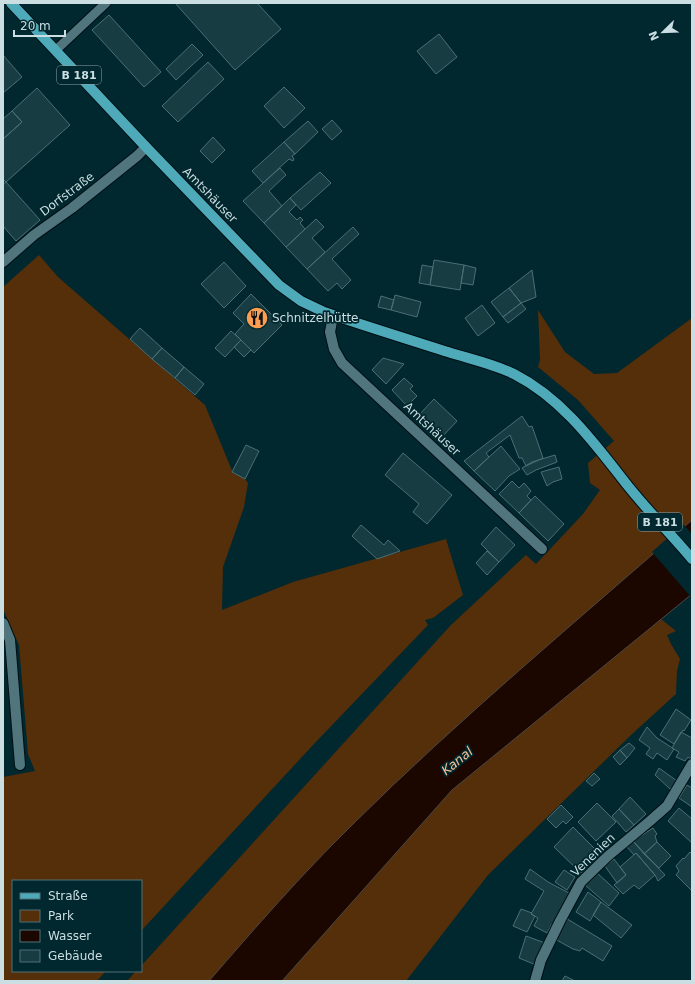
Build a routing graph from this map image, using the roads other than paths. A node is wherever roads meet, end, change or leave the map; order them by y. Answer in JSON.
{"nodes":[{"id":1,"x":12,"y":3,"type":"edge"},
{"id":2,"x":106,"y":3,"type":"edge"},
{"id":3,"x":56,"y":50,"type":"junction"},
{"id":4,"x":146,"y":147,"type":"junction"},
{"id":5,"x":3,"y":262,"type":"edge"},
{"id":6,"x":334,"y":316,"type":"junction"},
{"id":7,"x":542,"y":549,"type":"dead end"},
{"id":8,"x":692,"y":559,"type":"edge"},
{"id":9,"x":3,"y":623,"type":"edge"},
{"id":10,"x":692,"y":764,"type":"edge"},
{"id":11,"x":20,"y":765,"type":"dead end"},
{"id":12,"x":535,"y":981,"type":"edge"}],
"edges":[{"from":1,"to":3,"type":"main road","number":"B 181"},
{"from":2,"to":3,"type":"lane"},
{"from":3,"to":4,"type":"main road","number":"B 181"},
{"from":4,"to":5,"type":"street","name":"Dorfstraße"},
{"from":4,"to":6,"type":"main road","name":"Amtshäuser","number":"B 181"},
{"from":6,"to":7,"type":"street","name":"Amtshäuser"},
{"from":6,"to":8,"type":"main road","name":"Amtshäuser","number":"B 181"},
{"from":9,"to":11,"type":"street"},
{"from":10,"to":12,"type":"street","name":"Venenien"}]}
